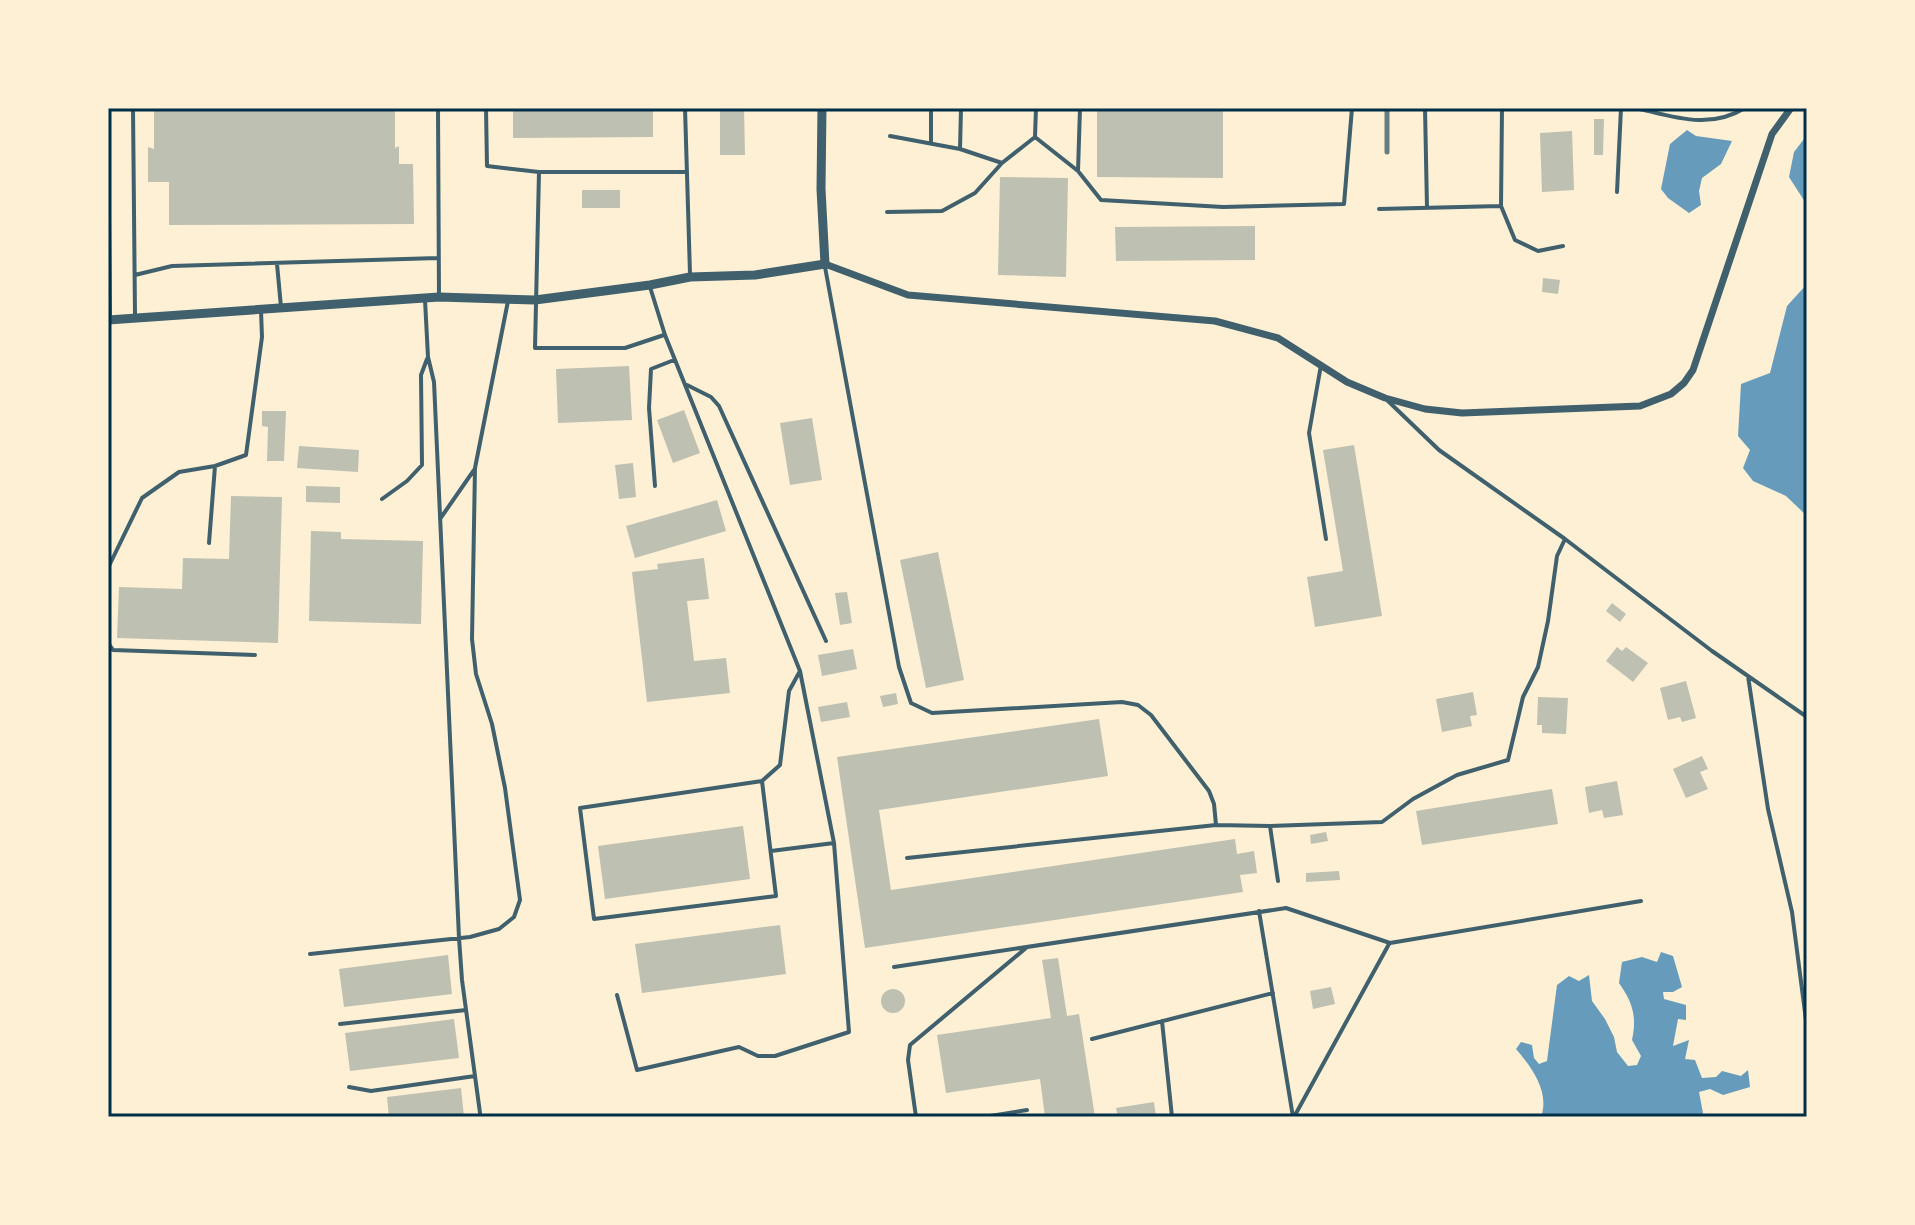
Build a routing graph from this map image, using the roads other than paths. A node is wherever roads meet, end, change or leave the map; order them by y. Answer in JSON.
{"nodes":[{"id":1,"x":108,"y":108,"type":"edge"},
{"id":2,"x":133,"y":108,"type":"edge"},
{"id":3,"x":438,"y":108,"type":"edge"},
{"id":4,"x":486,"y":108,"type":"edge"},
{"id":5,"x":685,"y":108,"type":"edge"},
{"id":6,"x":822,"y":108,"type":"edge"},
{"id":7,"x":931,"y":108,"type":"edge"},
{"id":8,"x":961,"y":108,"type":"edge"},
{"id":9,"x":1036,"y":108,"type":"edge"},
{"id":10,"x":1080,"y":108,"type":"edge"},
{"id":11,"x":1352,"y":108,"type":"edge"},
{"id":12,"x":1425,"y":108,"type":"edge"},
{"id":13,"x":1502,"y":108,"type":"edge"},
{"id":14,"x":1621,"y":108,"type":"edge"},
{"id":15,"x":1636,"y":108,"type":"edge"},
{"id":16,"x":1745,"y":108,"type":"edge"},
{"id":17,"x":1791,"y":108,"type":"edge"},
{"id":18,"x":890,"y":136,"type":"dead end"},
{"id":19,"x":1035,"y":137,"type":"junction"},
{"id":20,"x":931,"y":143,"type":"junction"},
{"id":21,"x":960,"y":149,"type":"junction"},
{"id":22,"x":1002,"y":163,"type":"junction"},
{"id":23,"x":1078,"y":171,"type":"junction"},
{"id":24,"x":539,"y":172,"type":"junction"},
{"id":25,"x":686,"y":172,"type":"junction"},
{"id":26,"x":1617,"y":192,"type":"dead end"},
{"id":27,"x":1501,"y":206,"type":"junction"},
{"id":28,"x":1427,"y":208,"type":"junction"},
{"id":29,"x":1379,"y":209,"type":"dead end"},
{"id":30,"x":887,"y":212,"type":"dead end"},
{"id":31,"x":1563,"y":246,"type":"dead end"},
{"id":32,"x":438,"y":258,"type":"junction"},
{"id":33,"x":277,"y":264,"type":"junction"},
{"id":34,"x":825,"y":264,"type":"junction"},
{"id":35,"x":135,"y":275,"type":"junction"},
{"id":36,"x":690,"y":277,"type":"junction"},
{"id":37,"x":650,"y":285,"type":"junction"},
{"id":38,"x":439,"y":297,"type":"junction"},
{"id":39,"x":425,"y":298,"type":"junction"},
{"id":40,"x":509,"y":299,"type":"junction"},
{"id":41,"x":535,"y":300,"type":"junction"},
{"id":42,"x":281,"y":307,"type":"junction"},
{"id":43,"x":261,"y":309,"type":"junction"},
{"id":44,"x":135,"y":319,"type":"junction"},
{"id":45,"x":109,"y":320,"type":"edge"},
{"id":46,"x":665,"y":335,"type":"junction"},
{"id":47,"x":428,"y":357,"type":"junction"},
{"id":48,"x":674,"y":360,"type":"junction"},
{"id":49,"x":1321,"y":365,"type":"junction"},
{"id":50,"x":684,"y":384,"type":"junction"},
{"id":51,"x":1385,"y":398,"type":"junction"},
{"id":52,"x":215,"y":466,"type":"junction"},
{"id":53,"x":475,"y":468,"type":"junction"},
{"id":54,"x":655,"y":486,"type":"dead end"},
{"id":55,"x":382,"y":499,"type":"dead end"},
{"id":56,"x":440,"y":519,"type":"junction"},
{"id":57,"x":1326,"y":539,"type":"dead end"},
{"id":58,"x":1565,"y":539,"type":"junction"},
{"id":59,"x":209,"y":543,"type":"dead end"},
{"id":60,"x":108,"y":568,"type":"edge"},
{"id":61,"x":826,"y":641,"type":"dead end"},
{"id":62,"x":108,"y":643,"type":"edge"},
{"id":63,"x":255,"y":655,"type":"dead end"},
{"id":64,"x":800,"y":671,"type":"junction"},
{"id":65,"x":1748,"y":675,"type":"junction"},
{"id":66,"x":1807,"y":717,"type":"edge"},
{"id":67,"x":762,"y":781,"type":"junction"},
{"id":68,"x":1216,"y":825,"type":"junction"},
{"id":69,"x":1270,"y":826,"type":"junction"},
{"id":70,"x":834,"y":843,"type":"junction"},
{"id":71,"x":771,"y":851,"type":"junction"},
{"id":72,"x":907,"y":858,"type":"dead end"},
{"id":73,"x":1278,"y":881,"type":"dead end"},
{"id":74,"x":1641,"y":901,"type":"dead end"},
{"id":75,"x":1259,"y":911,"type":"junction"},
{"id":76,"x":459,"y":938,"type":"junction"},
{"id":77,"x":1390,"y":943,"type":"junction"},
{"id":78,"x":1028,"y":946,"type":"junction"},
{"id":79,"x":310,"y":954,"type":"dead end"},
{"id":80,"x":894,"y":967,"type":"dead end"},
{"id":81,"x":1273,"y":993,"type":"junction"},
{"id":82,"x":617,"y":995,"type":"dead end"},
{"id":83,"x":466,"y":1010,"type":"junction"},
{"id":84,"x":1162,"y":1021,"type":"junction"},
{"id":85,"x":340,"y":1024,"type":"dead end"},
{"id":86,"x":1807,"y":1028,"type":"edge"},
{"id":87,"x":1092,"y":1039,"type":"dead end"},
{"id":88,"x":475,"y":1076,"type":"junction"},
{"id":89,"x":349,"y":1087,"type":"dead end"},
{"id":90,"x":1027,"y":1110,"type":"dead end"},
{"id":91,"x":480,"y":1113,"type":"dead end"},
{"id":92,"x":916,"y":1117,"type":"edge"},
{"id":93,"x":984,"y":1117,"type":"edge"},
{"id":94,"x":1172,"y":1117,"type":"edge"},
{"id":95,"x":1294,"y":1117,"type":"edge"}],
"edges":[{"from":1,"to":45,"type":"lane"},
{"from":2,"to":35,"type":"lane"},
{"from":3,"to":32,"type":"lane"},
{"from":4,"to":24,"type":"lane"},
{"from":5,"to":25,"type":"lane"},
{"from":6,"to":34,"type":"street"},
{"from":7,"to":20,"type":"lane"},
{"from":8,"to":21,"type":"lane"},
{"from":9,"to":19,"type":"lane"},
{"from":10,"to":23,"type":"lane"},
{"from":11,"to":23,"type":"lane"},
{"from":12,"to":28,"type":"lane"},
{"from":13,"to":27,"type":"lane"},
{"from":14,"to":26,"type":"lane"},
{"from":15,"to":16,"type":"lane"},
{"from":17,"to":51,"type":"street"},
{"from":18,"to":20,"type":"lane"},
{"from":19,"to":22,"type":"lane"},
{"from":19,"to":23,"type":"lane"},
{"from":20,"to":21,"type":"lane"},
{"from":21,"to":22,"type":"lane"},
{"from":22,"to":30,"type":"lane"},
{"from":24,"to":25,"type":"lane"},
{"from":24,"to":41,"type":"lane"},
{"from":25,"to":36,"type":"lane"},
{"from":27,"to":28,"type":"lane"},
{"from":27,"to":31,"type":"lane"},
{"from":28,"to":29,"type":"lane"},
{"from":32,"to":33,"type":"lane"},
{"from":32,"to":38,"type":"lane"},
{"from":33,"to":35,"type":"lane"},
{"from":33,"to":42,"type":"lane"},
{"from":34,"to":36,"type":"street"},
{"from":34,"to":49,"type":"street"},
{"from":34,"to":68,"type":"lane"},
{"from":35,"to":44,"type":"lane"},
{"from":36,"to":37,"type":"street"},
{"from":37,"to":41,"type":"street"},
{"from":37,"to":46,"type":"lane"},
{"from":38,"to":39,"type":"street"},
{"from":38,"to":40,"type":"street"},
{"from":39,"to":42,"type":"street"},
{"from":39,"to":47,"type":"lane"},
{"from":40,"to":41,"type":"street"},
{"from":40,"to":53,"type":"lane"},
{"from":41,"to":46,"type":"lane"},
{"from":42,"to":43,"type":"street"},
{"from":43,"to":44,"type":"street"},
{"from":43,"to":52,"type":"lane"},
{"from":44,"to":45,"type":"street"},
{"from":46,"to":48,"type":"lane"},
{"from":47,"to":55,"type":"lane"},
{"from":47,"to":56,"type":"lane"},
{"from":48,"to":50,"type":"lane"},
{"from":48,"to":54,"type":"lane"},
{"from":49,"to":51,"type":"street"},
{"from":49,"to":57,"type":"lane"},
{"from":50,"to":61,"type":"lane"},
{"from":50,"to":64,"type":"lane"},
{"from":51,"to":58,"type":"lane"},
{"from":52,"to":59,"type":"lane"},
{"from":52,"to":60,"type":"lane"},
{"from":53,"to":56,"type":"lane"},
{"from":53,"to":76,"type":"lane"},
{"from":56,"to":76,"type":"lane"},
{"from":58,"to":65,"type":"lane"},
{"from":58,"to":69,"type":"lane"},
{"from":62,"to":63,"type":"lane"},
{"from":64,"to":67,"type":"lane"},
{"from":64,"to":70,"type":"lane"},
{"from":65,"to":66,"type":"lane"},
{"from":65,"to":86,"type":"lane"},
{"from":67,"to":71,"type":"lane"},
{"from":67,"to":71,"type":"lane"},
{"from":68,"to":69,"type":"lane"},
{"from":68,"to":72,"type":"lane"},
{"from":69,"to":73,"type":"lane"},
{"from":70,"to":71,"type":"lane"},
{"from":70,"to":82,"type":"lane"},
{"from":74,"to":77,"type":"lane"},
{"from":75,"to":77,"type":"lane"},
{"from":75,"to":78,"type":"lane"},
{"from":75,"to":81,"type":"lane"},
{"from":76,"to":79,"type":"lane"},
{"from":76,"to":83,"type":"lane"},
{"from":77,"to":95,"type":"lane"},
{"from":78,"to":80,"type":"lane"},
{"from":78,"to":92,"type":"lane"},
{"from":81,"to":84,"type":"lane"},
{"from":81,"to":95,"type":"lane"},
{"from":83,"to":85,"type":"lane"},
{"from":83,"to":88,"type":"lane"},
{"from":84,"to":87,"type":"lane"},
{"from":84,"to":94,"type":"lane"},
{"from":88,"to":89,"type":"lane"},
{"from":88,"to":91,"type":"lane"},
{"from":90,"to":93,"type":"lane"}]}
